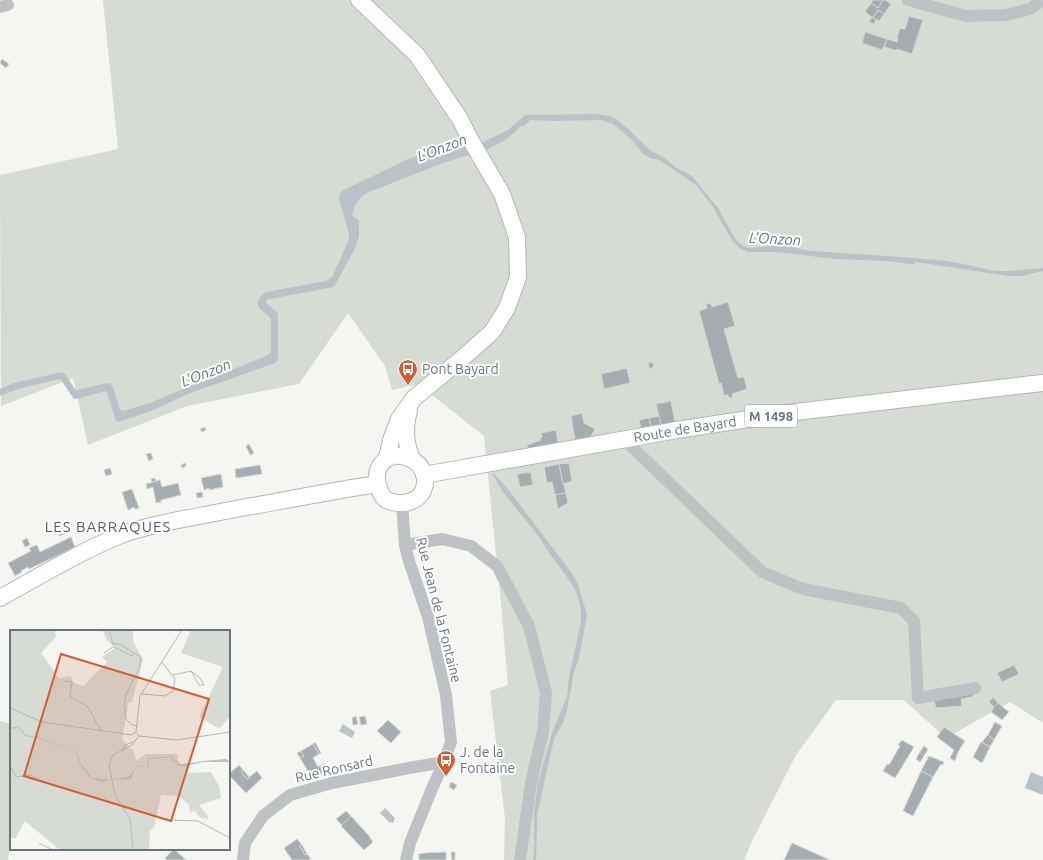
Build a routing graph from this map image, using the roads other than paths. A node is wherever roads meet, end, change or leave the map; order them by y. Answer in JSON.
{"nodes":[{"id":1,"x":359,"y":0,"type":"edge"},
{"id":2,"x":908,"y":0,"type":"edge"},
{"id":3,"x":1042,"y":0,"type":"edge"},
{"id":4,"x":1043,"y":383,"type":"edge"},
{"id":5,"x":414,"y":398,"type":"junction"},
{"id":6,"x":630,"y":438,"type":"junction"},
{"id":7,"x":387,"y":458,"type":"junction"},
{"id":8,"x":412,"y":459,"type":"junction"},
{"id":9,"x":424,"y":475,"type":"junction"},
{"id":10,"x":378,"y":484,"type":"junction"},
{"id":11,"x":402,"y":503,"type":"junction"},
{"id":12,"x":405,"y":545,"type":"junction"},
{"id":13,"x":0,"y":598,"type":"edge"},
{"id":14,"x":975,"y":688,"type":"dead end"},
{"id":15,"x":444,"y":762,"type":"junction"},
{"id":16,"x":243,"y":860,"type":"edge"},
{"id":17,"x":406,"y":860,"type":"edge"},
{"id":18,"x":520,"y":860,"type":"edge"}],
"edges":[{"from":1,"to":5,"type":"main road"},
{"from":2,"to":3,"type":"street"},
{"from":4,"to":6,"type":"main road","name":"Route de Bayard","number":"M 1498"},
{"from":5,"to":7,"type":"main road"},
{"from":5,"to":8,"type":"main road"},
{"from":6,"to":9,"type":"main road","name":"Route de Bayard","number":"M 1498"},
{"from":6,"to":14,"type":"street"},
{"from":7,"to":8,"type":"main road"},
{"from":7,"to":10,"type":"main road"},
{"from":8,"to":9,"type":"main road"},
{"from":9,"to":11,"type":"main road"},
{"from":10,"to":11,"type":"main road"},
{"from":10,"to":13,"type":"main road"},
{"from":11,"to":12,"type":"street","name":"Rue Jean de la Fontaine"},
{"from":12,"to":15,"type":"street","name":"Rue Jean de la Fontaine"},
{"from":12,"to":18,"type":"street"},
{"from":15,"to":16,"type":"street","name":"Rue Ronsard"},
{"from":15,"to":17,"type":"street","name":"Rue Jean de la Fontaine"}]}
